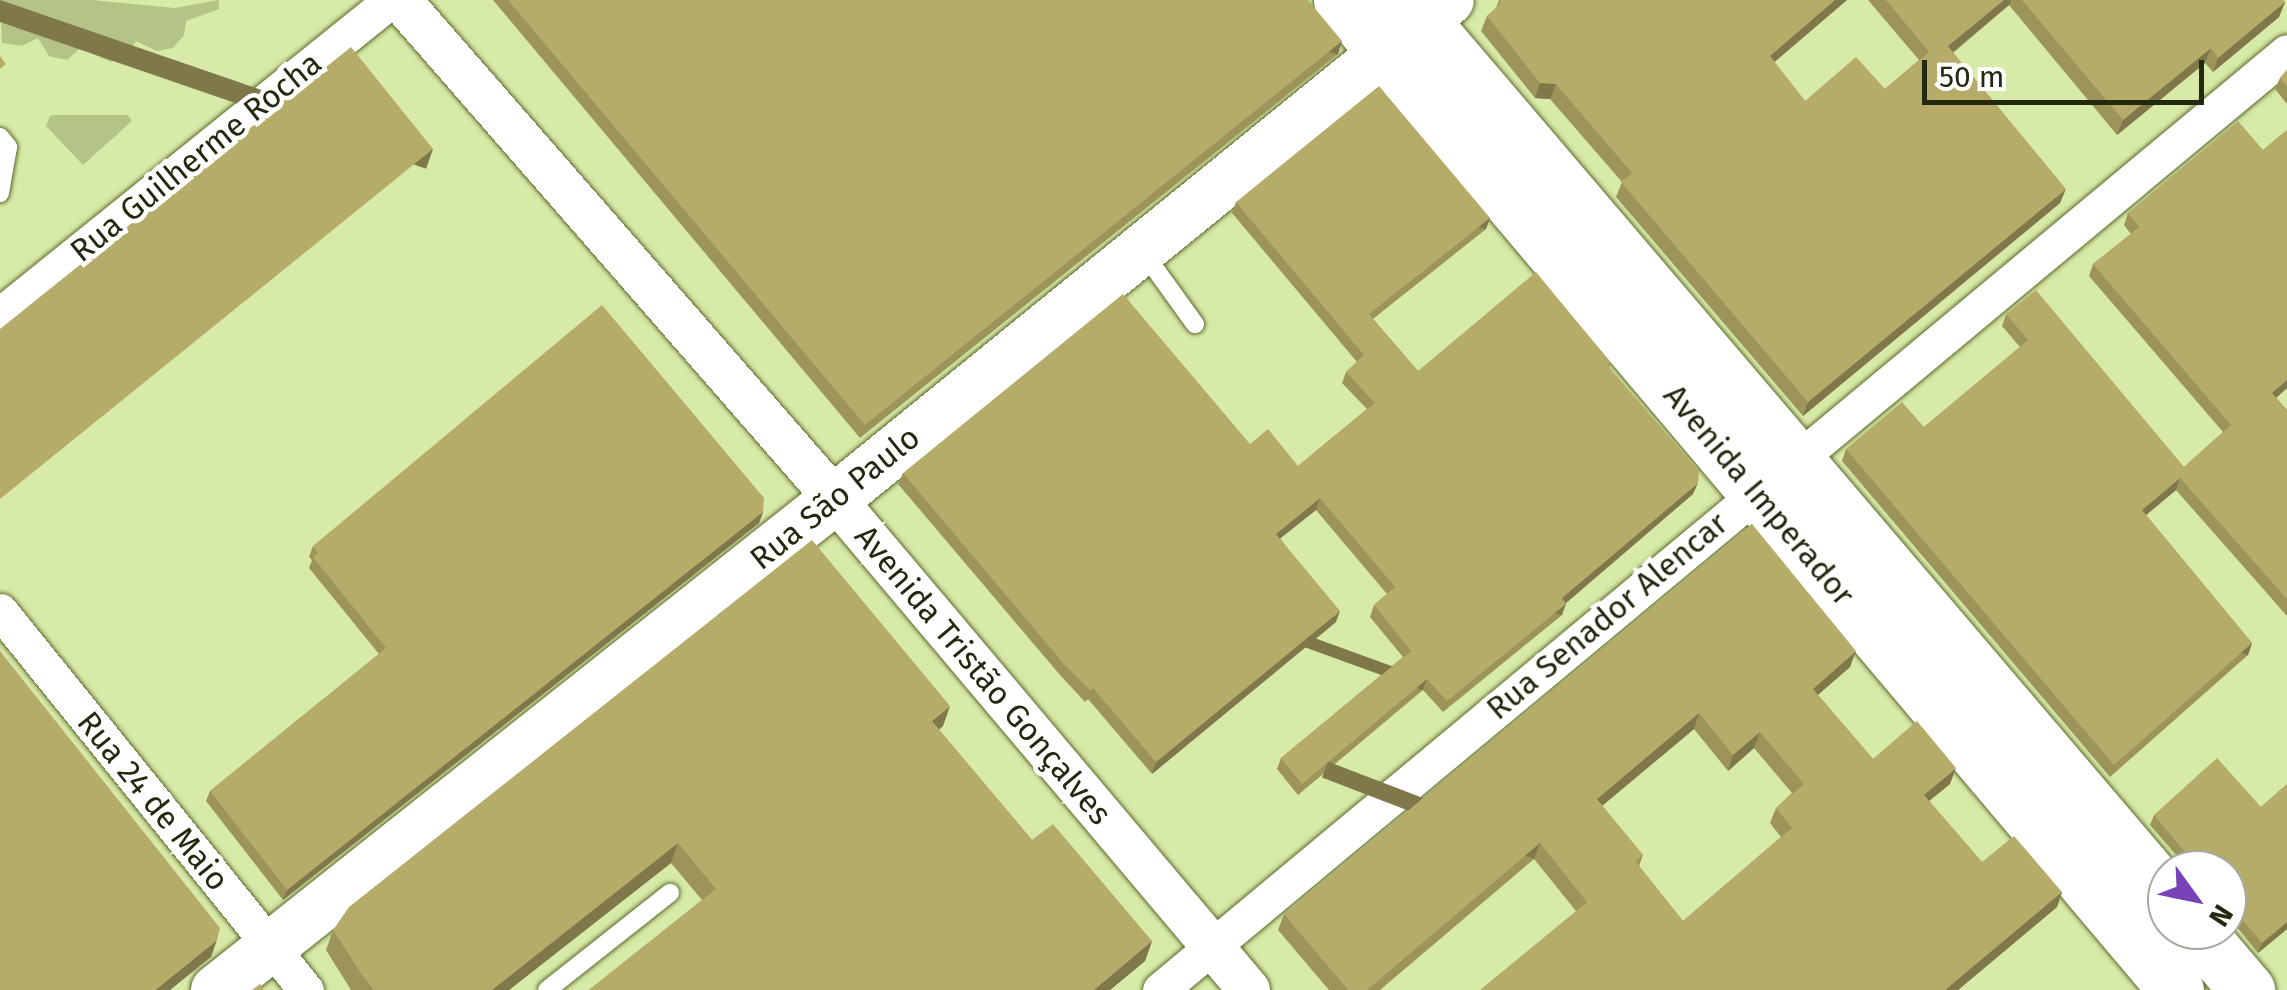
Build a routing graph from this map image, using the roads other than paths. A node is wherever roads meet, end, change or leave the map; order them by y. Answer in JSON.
{"nodes":[{"id":1,"x":391,"y":0,"type":"edge"},
{"id":2,"x":400,"y":0,"type":"edge"},
{"id":3,"x":1341,"y":0,"type":"edge"},
{"id":4,"x":1415,"y":18,"type":"edge"},
{"id":5,"x":2287,"y":52,"type":"edge"},
{"id":6,"x":0,"y":137,"type":"edge"},
{"id":7,"x":2,"y":183,"type":"edge"},
{"id":8,"x":1140,"y":248,"type":"junction"},
{"id":9,"x":0,"y":314,"type":"edge"},
{"id":10,"x":1195,"y":324,"type":"dead end"},
{"id":11,"x":1775,"y":476,"type":"junction"},
{"id":12,"x":835,"y":499,"type":"junction"},
{"id":13,"x":0,"y":612,"type":"edge"},
{"id":14,"x":2147,"y":875,"type":"edge"},
{"id":15,"x":670,"y":894,"type":"dead end"},
{"id":16,"x":271,"y":946,"type":"junction"},
{"id":17,"x":1212,"y":947,"type":"junction"},
{"id":18,"x":2213,"y":950,"type":"edge"},
{"id":19,"x":216,"y":990,"type":"edge"},
{"id":20,"x":306,"y":990,"type":"edge"},
{"id":21,"x":547,"y":990,"type":"edge"},
{"id":22,"x":1160,"y":990,"type":"edge"},
{"id":23,"x":1248,"y":990,"type":"edge"},
{"id":24,"x":2176,"y":990,"type":"edge"},
{"id":25,"x":2247,"y":990,"type":"edge"}],
"edges":[{"from":1,"to":9,"type":"street","name":"Rua Guilherme Rocha"},
{"from":2,"to":12,"type":"street","name":"Avenida Tristão Gonçalves"},
{"from":3,"to":4,"type":"main road","name":"Avenida Imperador"},
{"from":4,"to":8,"type":"main road","name":"Rua São Paulo"},
{"from":4,"to":11,"type":"main road","name":"Avenida Imperador"},
{"from":5,"to":11,"type":"street","name":"Rua Senador Alencar"},
{"from":6,"to":7,"type":"lane"},
{"from":8,"to":10,"type":"lane"},
{"from":8,"to":12,"type":"main road","name":"Rua São Paulo"},
{"from":11,"to":14,"type":"main road","name":"Avenida Imperador"},
{"from":11,"to":17,"type":"street","name":"Rua Senador Alencar"},
{"from":11,"to":24,"type":"main road","name":"Avenida Imperador"},
{"from":12,"to":16,"type":"main road","name":"Rua São Paulo"},
{"from":12,"to":17,"type":"street","name":"Avenida Tristão Gonçalves"},
{"from":13,"to":16,"type":"street","name":"Rua 24 de Maio"},
{"from":15,"to":21,"type":"lane"},
{"from":16,"to":19,"type":"main road","name":"Rua São Paulo"},
{"from":16,"to":20,"type":"street","name":"Rua 24 de Maio"},
{"from":17,"to":22,"type":"street","name":"Rua Senador Alencar"},
{"from":17,"to":23,"type":"street","name":"Avenida Tristão Gonçalves"},
{"from":18,"to":25,"type":"main road"}]}
